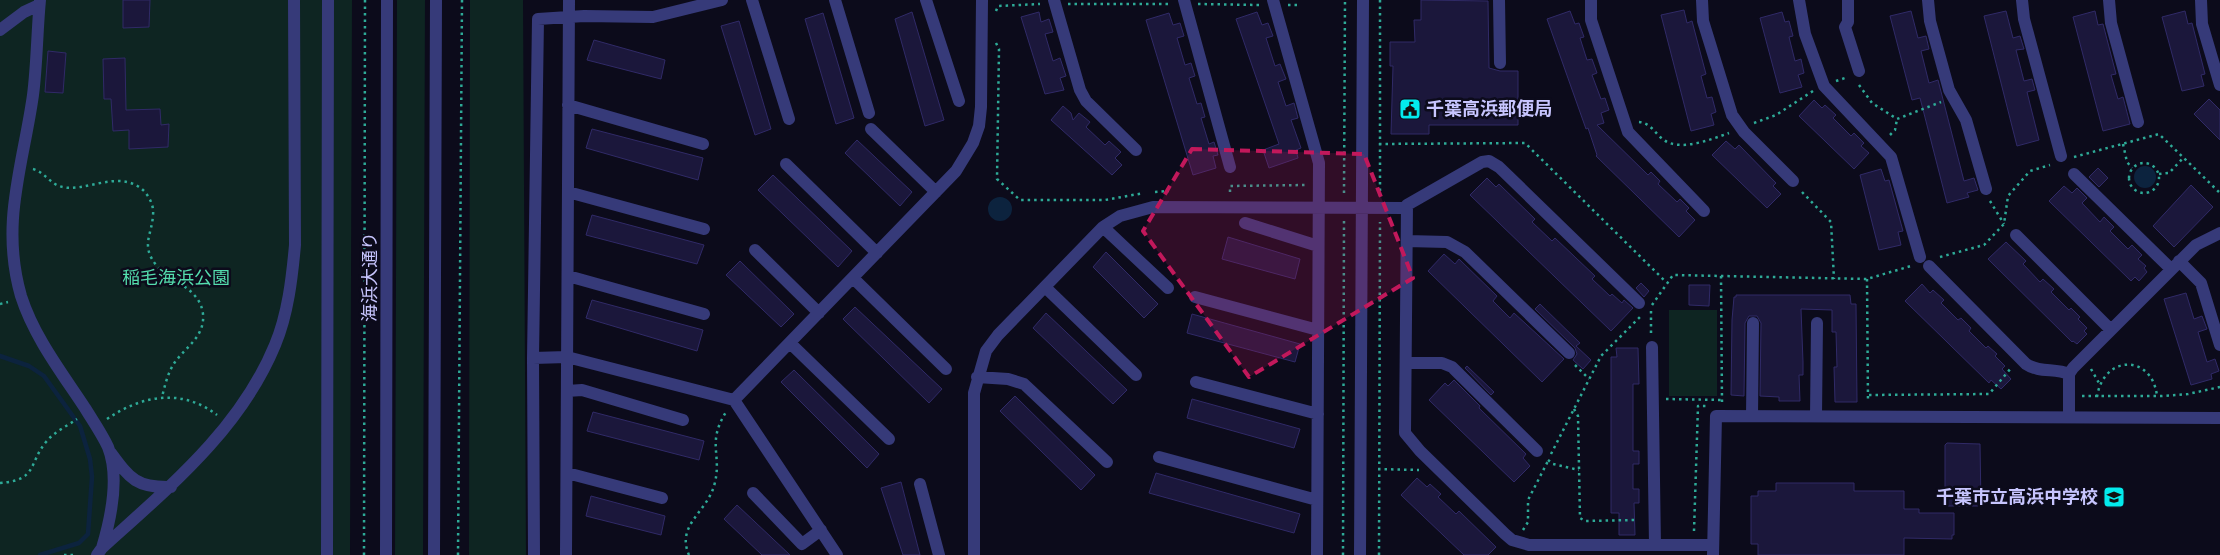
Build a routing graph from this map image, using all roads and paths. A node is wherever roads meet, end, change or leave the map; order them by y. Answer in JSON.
{"nodes":[{"id":1,"x":294,"y":0,"type":"edge"},
{"id":2,"x":328,"y":0,"type":"edge"},
{"id":3,"x":365,"y":0,"type":"edge"},
{"id":4,"x":387,"y":0,"type":"edge"},
{"id":5,"x":436,"y":0,"type":"edge"},
{"id":6,"x":462,"y":0,"type":"edge"},
{"id":7,"x":568,"y":0,"type":"edge"},
{"id":8,"x":722,"y":0,"type":"edge"},
{"id":9,"x":752,"y":0,"type":"edge"},
{"id":10,"x":835,"y":0,"type":"edge"},
{"id":11,"x":926,"y":0,"type":"edge"},
{"id":12,"x":982,"y":0,"type":"edge"},
{"id":13,"x":1345,"y":0,"type":"edge"},
{"id":14,"x":1363,"y":0,"type":"edge"},
{"id":15,"x":1380,"y":0,"type":"edge"},
{"id":16,"x":1499,"y":0,"type":"edge"},
{"id":17,"x":1590,"y":0,"type":"edge"},
{"id":18,"x":1702,"y":0,"type":"edge"},
{"id":19,"x":1799,"y":0,"type":"edge"},
{"id":20,"x":1848,"y":0,"type":"edge"},
{"id":21,"x":1928,"y":0,"type":"edge"},
{"id":22,"x":2022,"y":0,"type":"edge"},
{"id":23,"x":2109,"y":0,"type":"edge"},
{"id":24,"x":2201,"y":0,"type":"edge"},
{"id":25,"x":1054,"y":2,"type":"edge"},
{"id":26,"x":1185,"y":2,"type":"edge"},
{"id":27,"x":1273,"y":2,"type":"edge"},
{"id":28,"x":39,"y":3,"type":"edge"},
{"id":29,"x":1300,"y":5,"type":"dead end"},
{"id":30,"x":568,"y":17,"type":"junction"},
{"id":31,"x":996,"y":18,"type":"dead end"},
{"id":32,"x":0,"y":30,"type":"edge"},
{"id":33,"x":995,"y":40,"type":"dead end"},
{"id":34,"x":1500,"y":62,"type":"dead end"},
{"id":35,"x":1857,"y":77,"type":"junction"},
{"id":36,"x":1830,"y":84,"type":"dead end"},
{"id":37,"x":2220,"y":85,"type":"edge"},
{"id":38,"x":1818,"y":88,"type":"dead end"},
{"id":39,"x":1952,"y":96,"type":"junction"},
{"id":40,"x":959,"y":101,"type":"dead end"},
{"id":41,"x":568,"y":105,"type":"junction"},
{"id":42,"x":869,"y":113,"type":"dead end"},
{"id":43,"x":789,"y":119,"type":"dead end"},
{"id":44,"x":1897,"y":119,"type":"junction"},
{"id":45,"x":2138,"y":122,"type":"dead end"},
{"id":46,"x":1633,"y":124,"type":"dead end"},
{"id":47,"x":1748,"y":125,"type":"dead end"},
{"id":48,"x":871,"y":129,"type":"dead end"},
{"id":49,"x":1734,"y":131,"type":"dead end"},
{"id":50,"x":703,"y":144,"type":"dead end"},
{"id":51,"x":1379,"y":144,"type":"junction"},
{"id":52,"x":2123,"y":144,"type":"junction"},
{"id":53,"x":1881,"y":145,"type":"junction"},
{"id":54,"x":1136,"y":150,"type":"dead end"},
{"id":55,"x":2184,"y":158,"type":"junction"},
{"id":56,"x":2063,"y":159,"type":"junction"},
{"id":57,"x":786,"y":164,"type":"dead end"},
{"id":58,"x":19,"y":166,"type":"junction"},
{"id":59,"x":1230,"y":167,"type":"dead end"},
{"id":60,"x":2132,"y":168,"type":"junction"},
{"id":61,"x":2074,"y":174,"type":"dead end"},
{"id":62,"x":2159,"y":174,"type":"junction"},
{"id":63,"x":1793,"y":182,"type":"joint"},
{"id":64,"x":1307,"y":185,"type":"dead end"},
{"id":65,"x":1986,"y":188,"type":"joint"},
{"id":66,"x":568,"y":192,"type":"junction"},
{"id":67,"x":936,"y":192,"type":"junction"},
{"id":68,"x":1176,"y":192,"type":"dead end"},
{"id":69,"x":1221,"y":192,"type":"dead end"},
{"id":70,"x":2220,"y":193,"type":"edge"},
{"id":71,"x":1344,"y":199,"type":"dead end"},
{"id":72,"x":1380,"y":200,"type":"dead end"},
{"id":73,"x":1318,"y":208,"type":"junction"},
{"id":74,"x":1362,"y":208,"type":"junction"},
{"id":75,"x":1407,"y":208,"type":"junction"},
{"id":76,"x":1704,"y":211,"type":"dead end"},
{"id":77,"x":1344,"y":217,"type":"dead end"},
{"id":78,"x":1380,"y":218,"type":"dead end"},
{"id":79,"x":1245,"y":223,"type":"dead end"},
{"id":80,"x":2004,"y":224,"type":"junction"},
{"id":81,"x":1103,"y":227,"type":"junction"},
{"id":82,"x":704,"y":229,"type":"dead end"},
{"id":83,"x":2220,"y":232,"type":"edge"},
{"id":84,"x":2016,"y":235,"type":"joint"},
{"id":85,"x":1407,"y":242,"type":"junction"},
{"id":86,"x":1318,"y":246,"type":"junction"},
{"id":87,"x":755,"y":250,"type":"dead end"},
{"id":88,"x":877,"y":252,"type":"junction"},
{"id":89,"x":1924,"y":262,"type":"junction"},
{"id":90,"x":2175,"y":265,"type":"junction"},
{"id":91,"x":568,"y":276,"type":"junction"},
{"id":92,"x":1721,"y":276,"type":"junction"},
{"id":93,"x":853,"y":278,"type":"junction"},
{"id":94,"x":1834,"y":279,"type":"junction"},
{"id":95,"x":1867,"y":279,"type":"junction"},
{"id":96,"x":1666,"y":282,"type":"junction"},
{"id":97,"x":1045,"y":287,"type":"junction"},
{"id":98,"x":1168,"y":288,"type":"dead end"},
{"id":99,"x":1196,"y":297,"type":"dead end"},
{"id":100,"x":1645,"y":305,"type":"junction"},
{"id":101,"x":819,"y":313,"type":"junction"},
{"id":102,"x":704,"y":314,"type":"dead end"},
{"id":103,"x":1753,"y":323,"type":"dead end"},
{"id":104,"x":1817,"y":324,"type":"dead end"},
{"id":105,"x":1318,"y":330,"type":"junction"},
{"id":106,"x":2111,"y":330,"type":"junction"},
{"id":107,"x":790,"y":343,"type":"junction"},
{"id":108,"x":2220,"y":345,"type":"edge"},
{"id":109,"x":1652,"y":347,"type":"joint"},
{"id":110,"x":1570,"y":353,"type":"joint"},
{"id":111,"x":567,"y":357,"type":"junction"},
{"id":112,"x":533,"y":358,"type":"junction"},
{"id":113,"x":1406,"y":363,"type":"junction"},
{"id":114,"x":2015,"y":364,"type":"dead end"},
{"id":115,"x":2086,"y":365,"type":"dead end"},
{"id":116,"x":946,"y":369,"type":"dead end"},
{"id":117,"x":2069,"y":374,"type":"junction"},
{"id":118,"x":1136,"y":376,"type":"dead end"},
{"id":119,"x":977,"y":377,"type":"junction"},
{"id":120,"x":1589,"y":379,"type":"junction"},
{"id":121,"x":1196,"y":382,"type":"dead end"},
{"id":122,"x":2099,"y":382,"type":"junction"},
{"id":123,"x":2220,"y":387,"type":"edge"},
{"id":124,"x":567,"y":391,"type":"junction"},
{"id":125,"x":1868,"y":395,"type":"junction"},
{"id":126,"x":2076,"y":396,"type":"dead end"},
{"id":127,"x":2157,"y":396,"type":"junction"},
{"id":128,"x":162,"y":397,"type":"junction"},
{"id":129,"x":2097,"y":397,"type":"junction"},
{"id":130,"x":1661,"y":399,"type":"dead end"},
{"id":131,"x":734,"y":400,"type":"junction"},
{"id":132,"x":1722,"y":400,"type":"junction"},
{"id":133,"x":1722,"y":406,"type":"dead end"},
{"id":134,"x":1868,"y":406,"type":"dead end"},
{"id":135,"x":1574,"y":409,"type":"junction"},
{"id":136,"x":726,"y":412,"type":"dead end"},
{"id":137,"x":1318,"y":414,"type":"junction"},
{"id":138,"x":1752,"y":416,"type":"junction"},
{"id":139,"x":1816,"y":416,"type":"junction"},
{"id":140,"x":2069,"y":417,"type":"junction"},
{"id":141,"x":2220,"y":418,"type":"edge"},
{"id":142,"x":683,"y":420,"type":"dead end"},
{"id":143,"x":228,"y":424,"type":"junction"},
{"id":144,"x":69,"y":425,"type":"dead end"},
{"id":145,"x":96,"y":426,"type":"junction"},
{"id":146,"x":889,"y":438,"type":"dead end"},
{"id":147,"x":108,"y":449,"type":"junction"},
{"id":148,"x":1537,"y":451,"type":"joint"},
{"id":149,"x":1159,"y":457,"type":"dead end"},
{"id":150,"x":1548,"y":461,"type":"junction"},
{"id":151,"x":1106,"y":462,"type":"dead end"},
{"id":152,"x":1378,"y":470,"type":"junction"},
{"id":153,"x":1579,"y":470,"type":"junction"},
{"id":154,"x":1425,"y":471,"type":"dead end"},
{"id":155,"x":566,"y":473,"type":"junction"},
{"id":156,"x":0,"y":482,"type":"edge"},
{"id":157,"x":920,"y":484,"type":"dead end"},
{"id":158,"x":171,"y":486,"type":"junction"},
{"id":159,"x":753,"y":494,"type":"dead end"},
{"id":160,"x":662,"y":498,"type":"dead end"},
{"id":161,"x":1317,"y":500,"type":"junction"},
{"id":162,"x":1637,"y":520,"type":"dead end"},
{"id":163,"x":821,"y":530,"type":"junction"},
{"id":164,"x":1520,"y":536,"type":"dead end"},
{"id":165,"x":1655,"y":545,"type":"junction"},
{"id":166,"x":1713,"y":550,"type":"edge"},
{"id":167,"x":99,"y":551,"type":"edge"},
{"id":168,"x":64,"y":555,"type":"edge"},
{"id":169,"x":73,"y":555,"type":"edge"},
{"id":170,"x":327,"y":555,"type":"edge"},
{"id":171,"x":364,"y":555,"type":"edge"},
{"id":172,"x":386,"y":555,"type":"edge"},
{"id":173,"x":434,"y":555,"type":"edge"},
{"id":174,"x":458,"y":555,"type":"edge"},
{"id":175,"x":534,"y":555,"type":"edge"},
{"id":176,"x":566,"y":555,"type":"edge"},
{"id":177,"x":689,"y":555,"type":"edge"},
{"id":178,"x":837,"y":555,"type":"edge"},
{"id":179,"x":939,"y":555,"type":"edge"},
{"id":180,"x":974,"y":555,"type":"edge"},
{"id":181,"x":1317,"y":555,"type":"edge"},
{"id":182,"x":1343,"y":555,"type":"edge"},
{"id":183,"x":1360,"y":555,"type":"edge"},
{"id":184,"x":1379,"y":555,"type":"edge"}],
"edges":[{"from":1,"to":143,"type":"street"},
{"from":2,"to":170,"type":"street"},
{"from":3,"to":171,"type":"path"},
{"from":4,"to":172,"type":"street","name":"海浜大通り"},
{"from":5,"to":173,"type":"street"},
{"from":6,"to":174,"type":"path"},
{"from":7,"to":30,"type":"street"},
{"from":8,"to":30,"type":"street"},
{"from":9,"to":43,"type":"street"},
{"from":10,"to":42,"type":"street"},
{"from":11,"to":40,"type":"street"},
{"from":12,"to":67,"type":"street"},
{"from":13,"to":71,"type":"path"},
{"from":14,"to":74,"type":"street"},
{"from":15,"to":51,"type":"path"},
{"from":16,"to":34,"type":"street"},
{"from":17,"to":76,"type":"street"},
{"from":18,"to":63,"type":"street"},
{"from":19,"to":53,"type":"street"},
{"from":20,"to":35,"type":"street"},
{"from":21,"to":39,"type":"street"},
{"from":22,"to":56,"type":"street"},
{"from":23,"to":45,"type":"street"},
{"from":24,"to":37,"type":"street"},
{"from":25,"to":26,"type":"path"},
{"from":25,"to":31,"type":"path"},
{"from":25,"to":54,"type":"street"},
{"from":26,"to":27,"type":"path"},
{"from":26,"to":59,"type":"street"},
{"from":27,"to":29,"type":"path"},
{"from":27,"to":73,"type":"street"},
{"from":28,"to":32,"type":"street"},
{"from":28,"to":58,"type":"street"},
{"from":30,"to":41,"type":"street"},
{"from":30,"to":112,"type":"street"},
{"from":33,"to":68,"type":"path"},
{"from":35,"to":36,"type":"path"},
{"from":35,"to":44,"type":"path"},
{"from":38,"to":47,"type":"path"},
{"from":39,"to":44,"type":"path"},
{"from":39,"to":65,"type":"street"},
{"from":41,"to":50,"type":"street"},
{"from":41,"to":66,"type":"street"},
{"from":44,"to":53,"type":"path"},
{"from":46,"to":49,"type":"path"},
{"from":48,"to":67,"type":"street"},
{"from":51,"to":72,"type":"path"},
{"from":51,"to":96,"type":"path"},
{"from":52,"to":55,"type":"path"},
{"from":52,"to":56,"type":"path"},
{"from":52,"to":60,"type":"path"},
{"from":53,"to":89,"type":"street"},
{"from":55,"to":62,"type":"path"},
{"from":55,"to":70,"type":"path"},
{"from":56,"to":80,"type":"path"},
{"from":57,"to":88,"type":"street"},
{"from":58,"to":128,"type":"path"},
{"from":58,"to":145,"type":"street"},
{"from":60,"to":62,"type":"path"},
{"from":60,"to":62,"type":"path"},
{"from":61,"to":90,"type":"street"},
{"from":63,"to":94,"type":"path"},
{"from":64,"to":69,"type":"path"},
{"from":65,"to":80,"type":"path"},
{"from":66,"to":82,"type":"street"},
{"from":66,"to":91,"type":"street"},
{"from":67,"to":88,"type":"street"},
{"from":73,"to":74,"type":"street"},
{"from":73,"to":81,"type":"street"},
{"from":73,"to":86,"type":"street"},
{"from":74,"to":75,"type":"street"},
{"from":74,"to":183,"type":"street"},
{"from":75,"to":85,"type":"street"},
{"from":75,"to":100,"type":"street"},
{"from":77,"to":182,"type":"path"},
{"from":78,"to":152,"type":"path"},
{"from":79,"to":86,"type":"street"},
{"from":80,"to":84,"type":"path"},
{"from":80,"to":89,"type":"path"},
{"from":81,"to":97,"type":"street"},
{"from":81,"to":98,"type":"street"},
{"from":83,"to":90,"type":"street"},
{"from":84,"to":106,"type":"street"},
{"from":85,"to":110,"type":"street"},
{"from":85,"to":113,"type":"street"},
{"from":86,"to":105,"type":"street"},
{"from":87,"to":101,"type":"street"},
{"from":88,"to":93,"type":"street"},
{"from":89,"to":95,"type":"path"},
{"from":89,"to":117,"type":"street"},
{"from":90,"to":106,"type":"street"},
{"from":90,"to":108,"type":"street"},
{"from":91,"to":102,"type":"street"},
{"from":91,"to":111,"type":"street"},
{"from":92,"to":94,"type":"path"},
{"from":92,"to":96,"type":"path"},
{"from":92,"to":132,"type":"path"},
{"from":93,"to":101,"type":"street"},
{"from":93,"to":116,"type":"street"},
{"from":94,"to":95,"type":"path"},
{"from":95,"to":125,"type":"path"},
{"from":96,"to":100,"type":"path"},
{"from":97,"to":118,"type":"street"},
{"from":97,"to":119,"type":"street"},
{"from":99,"to":105,"type":"street"},
{"from":100,"to":109,"type":"path"},
{"from":100,"to":120,"type":"path"},
{"from":101,"to":107,"type":"street"},
{"from":103,"to":138,"type":"street"},
{"from":104,"to":139,"type":"street"},
{"from":105,"to":137,"type":"street"},
{"from":106,"to":117,"type":"street"},
{"from":107,"to":131,"type":"street"},
{"from":107,"to":146,"type":"street"},
{"from":109,"to":165,"type":"street"},
{"from":110,"to":120,"type":"path"},
{"from":111,"to":112,"type":"street"},
{"from":111,"to":124,"type":"street"},
{"from":111,"to":131,"type":"street"},
{"from":112,"to":175,"type":"street"},
{"from":113,"to":148,"type":"street"},
{"from":113,"to":165,"type":"street"},
{"from":114,"to":125,"type":"path"},
{"from":115,"to":122,"type":"path"},
{"from":117,"to":140,"type":"street"},
{"from":119,"to":151,"type":"street"},
{"from":119,"to":180,"type":"street"},
{"from":120,"to":135,"type":"path"},
{"from":121,"to":137,"type":"street"},
{"from":122,"to":127,"type":"path"},
{"from":122,"to":129,"type":"path"},
{"from":123,"to":127,"type":"path"},
{"from":124,"to":142,"type":"street"},
{"from":124,"to":155,"type":"street"},
{"from":125,"to":134,"type":"path"},
{"from":126,"to":129,"type":"path"},
{"from":127,"to":129,"type":"path"},
{"from":128,"to":143,"type":"path"},
{"from":128,"to":145,"type":"path"},
{"from":130,"to":132,"type":"path"},
{"from":131,"to":163,"type":"street"},
{"from":132,"to":133,"type":"path"},
{"from":135,"to":150,"type":"path"},
{"from":135,"to":153,"type":"path"},
{"from":136,"to":177,"type":"path"},
{"from":137,"to":161,"type":"street"},
{"from":138,"to":139,"type":"street"},
{"from":138,"to":166,"type":"street"},
{"from":139,"to":140,"type":"street"},
{"from":140,"to":141,"type":"street"},
{"from":143,"to":158,"type":"street"},
{"from":144,"to":156,"type":"path"},
{"from":145,"to":147,"type":"street"},
{"from":147,"to":158,"type":"street"},
{"from":147,"to":167,"type":"street"},
{"from":148,"to":150,"type":"path"},
{"from":149,"to":161,"type":"street"},
{"from":150,"to":153,"type":"path"},
{"from":150,"to":164,"type":"path"},
{"from":152,"to":154,"type":"path"},
{"from":152,"to":184,"type":"path"},
{"from":153,"to":162,"type":"path"},
{"from":155,"to":160,"type":"street"},
{"from":155,"to":176,"type":"street"},
{"from":157,"to":179,"type":"street"},
{"from":158,"to":167,"type":"street"},
{"from":159,"to":163,"type":"street"},
{"from":161,"to":181,"type":"street"},
{"from":163,"to":178,"type":"street"},
{"from":165,"to":166,"type":"street"},
{"from":168,"to":169,"type":"path"}]}
